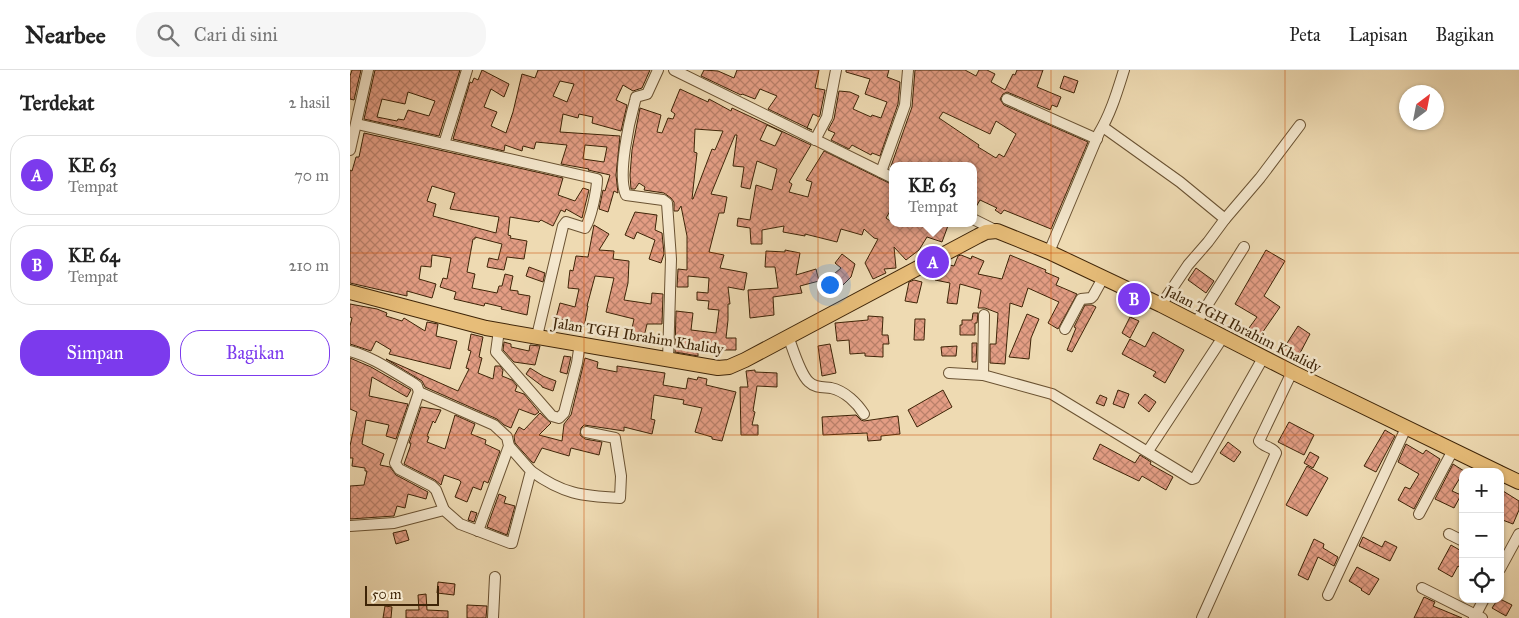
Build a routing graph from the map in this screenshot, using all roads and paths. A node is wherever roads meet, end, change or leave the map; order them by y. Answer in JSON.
{"nodes":[{"id":1,"x":368,"y":70,"type":"edge"},
{"id":2,"x":467,"y":70,"type":"edge"},
{"id":3,"x":658,"y":70,"type":"edge"},
{"id":4,"x":674,"y":70,"type":"edge"},
{"id":5,"x":836,"y":70,"type":"edge"},
{"id":6,"x":908,"y":70,"type":"edge"},
{"id":7,"x":1124,"y":70,"type":"edge"},
{"id":8,"x":1007,"y":99,"type":"dead end"},
{"id":9,"x":1300,"y":125,"type":"dead end"},
{"id":10,"x":354,"y":127,"type":"edge"},
{"id":11,"x":1103,"y":127,"type":"junction"},
{"id":12,"x":1097,"y":139,"type":"junction"},
{"id":13,"x":815,"y":140,"type":"junction"},
{"id":14,"x":444,"y":144,"type":"junction"},
{"id":15,"x":350,"y":150,"type":"edge"},
{"id":16,"x":881,"y":172,"type":"junction"},
{"id":17,"x":889,"y":176,"type":"edge"},
{"id":18,"x":1225,"y":219,"type":"junction"},
{"id":19,"x":977,"y":221,"type":"edge"},
{"id":20,"x":996,"y":231,"type":"junction"},
{"id":21,"x":1244,"y":246,"type":"dead end"},
{"id":22,"x":1049,"y":252,"type":"junction"},
{"id":23,"x":1102,"y":278,"type":"junction"},
{"id":24,"x":350,"y":292,"type":"edge"},
{"id":25,"x":1161,"y":305,"type":"junction"},
{"id":26,"x":984,"y":315,"type":"dead end"},
{"id":27,"x":1196,"y":324,"type":"junction"},
{"id":28,"x":1065,"y":329,"type":"dead end"},
{"id":29,"x":499,"y":330,"type":"junction"},
{"id":30,"x":537,"y":336,"type":"junction"},
{"id":31,"x":788,"y":336,"type":"junction"},
{"id":32,"x":1223,"y":337,"type":"junction"},
{"id":33,"x":580,"y":343,"type":"junction"},
{"id":34,"x":350,"y":350,"type":"edge"},
{"id":35,"x":1263,"y":358,"type":"junction"},
{"id":36,"x":668,"y":360,"type":"junction"},
{"id":37,"x":949,"y":372,"type":"dead end"},
{"id":38,"x":1292,"y":372,"type":"junction"},
{"id":39,"x":983,"y":374,"type":"junction"},
{"id":40,"x":419,"y":392,"type":"junction"},
{"id":41,"x":864,"y":414,"type":"dead end"},
{"id":42,"x":1406,"y":428,"type":"junction"},
{"id":43,"x":586,"y":432,"type":"dead end"},
{"id":44,"x":509,"y":446,"type":"junction"},
{"id":45,"x":1453,"y":450,"type":"junction"},
{"id":46,"x":1148,"y":451,"type":"junction"},
{"id":47,"x":1491,"y":468,"type":"edge"},
{"id":48,"x":531,"y":471,"type":"junction"},
{"id":49,"x":1504,"y":474,"type":"edge"},
{"id":50,"x":1519,"y":482,"type":"edge"},
{"id":51,"x":444,"y":510,"type":"junction"},
{"id":52,"x":1420,"y":514,"type":"dead end"},
{"id":53,"x":350,"y":526,"type":"edge"},
{"id":54,"x":478,"y":531,"type":"junction"},
{"id":55,"x":1449,"y":534,"type":"dead end"},
{"id":56,"x":1519,"y":534,"type":"edge"},
{"id":57,"x":1459,"y":539,"type":"edge"},
{"id":58,"x":1504,"y":560,"type":"edge"},
{"id":59,"x":495,"y":577,"type":"dead end"},
{"id":60,"x":1422,"y":588,"type":"dead end"},
{"id":61,"x":1328,"y":595,"type":"dead end"},
{"id":62,"x":1482,"y":603,"type":"edge"},
{"id":63,"x":1477,"y":617,"type":"edge"},
{"id":64,"x":493,"y":618,"type":"edge"},
{"id":65,"x":1202,"y":618,"type":"edge"}],
"edges":[{"from":1,"to":10,"type":"street"},
{"from":2,"to":14,"type":"street"},
{"from":3,"to":36,"type":"street"},
{"from":4,"to":13,"type":"street"},
{"from":5,"to":13,"type":"street"},
{"from":6,"to":16,"type":"street"},
{"from":7,"to":11,"type":"street"},
{"from":8,"to":12,"type":"street"},
{"from":9,"to":18,"type":"street"},
{"from":10,"to":14,"type":"street"},
{"from":10,"to":15,"type":"street"},
{"from":11,"to":12,"type":"street"},
{"from":11,"to":18,"type":"street"},
{"from":12,"to":22,"type":"street"},
{"from":13,"to":16,"type":"street"},
{"from":14,"to":30,"type":"street"},
{"from":16,"to":17,"type":"street"},
{"from":18,"to":25,"type":"street"},
{"from":19,"to":20,"type":"street"},
{"from":20,"to":22,"type":"main road","name":"Jalan TGH Ibrahim Khalidy"},
{"from":20,"to":31,"type":"main road","name":"Jalan TGH Ibrahim Khalidy"},
{"from":21,"to":27,"type":"street"},
{"from":22,"to":23,"type":"main road","name":"Jalan TGH Ibrahim Khalidy"},
{"from":23,"to":25,"type":"main road","name":"Jalan TGH Ibrahim Khalidy"},
{"from":23,"to":28,"type":"street"},
{"from":24,"to":29,"type":"main road","name":"Jalan TGH Ibrahim Khalidy"},
{"from":25,"to":27,"type":"main road","name":"Jalan TGH Ibrahim Khalidy"},
{"from":26,"to":39,"type":"street"},
{"from":27,"to":32,"type":"main road","name":"Jalan TGH Ibrahim Khalidy"},
{"from":29,"to":30,"type":"main road","name":"Jalan TGH Ibrahim Khalidy"},
{"from":29,"to":33,"type":"street"},
{"from":30,"to":33,"type":"main road","name":"Jalan TGH Ibrahim Khalidy"},
{"from":31,"to":36,"type":"main road","name":"Jalan TGH Ibrahim Khalidy"},
{"from":31,"to":41,"type":"street"},
{"from":32,"to":35,"type":"main road","name":"Jalan TGH Ibrahim Khalidy"},
{"from":32,"to":46,"type":"street"},
{"from":33,"to":36,"type":"main road","name":"Jalan TGH Ibrahim Khalidy"},
{"from":34,"to":40,"type":"street"},
{"from":35,"to":38,"type":"main road","name":"Jalan TGH Ibrahim Khalidy"},
{"from":35,"to":46,"type":"street"},
{"from":37,"to":39,"type":"street"},
{"from":38,"to":42,"type":"main road","name":"Jalan TGH Ibrahim Khalidy"},
{"from":38,"to":65,"type":"street"},
{"from":39,"to":46,"type":"street"},
{"from":40,"to":44,"type":"street"},
{"from":40,"to":51,"type":"street"},
{"from":42,"to":45,"type":"main road","name":"Jalan TGH Ibrahim Khalidy"},
{"from":42,"to":61,"type":"street"},
{"from":43,"to":48,"type":"street"},
{"from":44,"to":48,"type":"street"},
{"from":44,"to":54,"type":"street"},
{"from":45,"to":47,"type":"main road","name":"Jalan TGH Ibrahim Khalidy"},
{"from":45,"to":52,"type":"street"},
{"from":48,"to":54,"type":"street"},
{"from":49,"to":50,"type":"main road","name":"Jalan TGH Ibrahim Khalidy"},
{"from":51,"to":53,"type":"street"},
{"from":51,"to":54,"type":"street"},
{"from":55,"to":57,"type":"street"},
{"from":56,"to":58,"type":"street"},
{"from":59,"to":64,"type":"street"},
{"from":60,"to":63,"type":"street"},
{"from":62,"to":63,"type":"street"}]}
